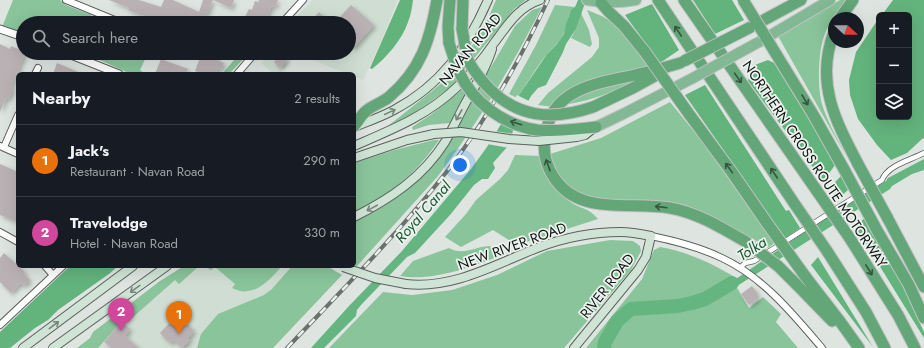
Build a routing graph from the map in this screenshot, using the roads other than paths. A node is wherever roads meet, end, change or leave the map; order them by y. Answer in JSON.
{"nodes":[{"id":1,"x":66,"y":0,"type":"edge"},
{"id":2,"x":303,"y":0,"type":"edge"},
{"id":3,"x":437,"y":0,"type":"edge"},
{"id":4,"x":450,"y":0,"type":"edge"},
{"id":5,"x":463,"y":0,"type":"edge"},
{"id":6,"x":488,"y":0,"type":"edge"},
{"id":7,"x":540,"y":0,"type":"edge"},
{"id":8,"x":636,"y":0,"type":"edge"},
{"id":9,"x":658,"y":0,"type":"edge"},
{"id":10,"x":684,"y":0,"type":"edge"},
{"id":11,"x":743,"y":0,"type":"edge"},
{"id":12,"x":800,"y":0,"type":"edge"},
{"id":13,"x":830,"y":0,"type":"edge"},
{"id":14,"x":853,"y":0,"type":"edge"},
{"id":15,"x":594,"y":1,"type":"edge"},
{"id":16,"x":844,"y":12,"type":"edge"},
{"id":17,"x":102,"y":15,"type":"edge"},
{"id":18,"x":288,"y":16,"type":"edge"},
{"id":19,"x":0,"y":29,"type":"edge"},
{"id":20,"x":16,"y":35,"type":"edge"},
{"id":21,"x":494,"y":43,"type":"junction"},
{"id":22,"x":828,"y":48,"type":"edge"},
{"id":23,"x":92,"y":60,"type":"edge"},
{"id":24,"x":249,"y":60,"type":"edge"},
{"id":25,"x":682,"y":62,"type":"junction"},
{"id":26,"x":114,"y":72,"type":"edge"},
{"id":27,"x":239,"y":72,"type":"edge"},
{"id":28,"x":16,"y":119,"type":"edge"},
{"id":29,"x":356,"y":124,"type":"edge"},
{"id":30,"x":356,"y":126,"type":"edge"},
{"id":31,"x":596,"y":126,"type":"junction"},
{"id":32,"x":356,"y":145,"type":"edge"},
{"id":33,"x":2,"y":146,"type":"edge"},
{"id":34,"x":924,"y":152,"type":"edge"},
{"id":35,"x":16,"y":153,"type":"edge"},
{"id":36,"x":356,"y":157,"type":"edge"},
{"id":37,"x":356,"y":217,"type":"edge"},
{"id":38,"x":0,"y":232,"type":"edge"},
{"id":39,"x":651,"y":236,"type":"junction"},
{"id":40,"x":16,"y":241,"type":"edge"},
{"id":41,"x":47,"y":268,"type":"edge"},
{"id":42,"x":61,"y":268,"type":"edge"},
{"id":43,"x":130,"y":268,"type":"edge"},
{"id":44,"x":164,"y":268,"type":"edge"},
{"id":45,"x":348,"y":268,"type":"edge"},
{"id":46,"x":742,"y":269,"type":"junction"},
{"id":47,"x":53,"y":275,"type":"junction"},
{"id":48,"x":924,"y":287,"type":"edge"},
{"id":49,"x":924,"y":318,"type":"edge"},
{"id":50,"x":0,"y":325,"type":"edge"},
{"id":51,"x":23,"y":348,"type":"edge"},
{"id":52,"x":54,"y":348,"type":"edge"},
{"id":53,"x":574,"y":348,"type":"edge"},
{"id":54,"x":822,"y":348,"type":"edge"},
{"id":55,"x":853,"y":348,"type":"edge"},
{"id":56,"x":859,"y":348,"type":"edge"},
{"id":57,"x":886,"y":348,"type":"edge"},
{"id":58,"x":915,"y":348,"type":"edge"}],
"edges":[{"from":1,"to":17,"type":"street"},
{"from":2,"to":18,"type":"street"},
{"from":3,"to":29,"type":"highway"},
{"from":31,"to":4,"type":"highway","one_way":true,"bridge":true},
{"from":5,"to":25,"type":"highway","bridge":true},
{"from":30,"to":6,"type":"main road","name":"NAVAN ROAD","one_way":true},
{"from":7,"to":21,"type":"main road","name":"NAVAN ROAD"},
{"from":8,"to":15,"type":"highway"},
{"from":57,"to":9,"type":"highway","one_way":true,"bridge":true},
{"from":10,"to":58,"type":"highway","name":"NORTHERN CROSS ROUTE MOTORWAY","one_way":true,"bridge":true},
{"from":11,"to":49,"type":"highway","one_way":true,"bridge":true},
{"from":12,"to":25,"type":"highway","bridge":true},
{"from":13,"to":31,"type":"highway","bridge":true},
{"from":14,"to":16,"type":"highway"},
{"from":56,"to":15,"type":"highway","one_way":true,"bridge":true},
{"from":19,"to":20,"type":"street"},
{"from":21,"to":32,"type":"main road","name":"NAVAN ROAD"},
{"from":21,"to":37,"type":"main road","one_way":true},
{"from":22,"to":48,"type":"highway","bridge":true},
{"from":23,"to":26,"type":"street"},
{"from":24,"to":27,"type":"street"},
{"from":55,"to":25,"type":"highway","one_way":true,"bridge":true},
{"from":28,"to":33,"type":"street"},
{"from":31,"to":36,"type":"main road","bridge":true},
{"from":33,"to":35,"type":"street"},
{"from":34,"to":46,"type":"street"},
{"from":38,"to":40,"type":"street"},
{"from":39,"to":45,"type":"main road","name":"NEW RIVER ROAD","bridge":true},
{"from":39,"to":46,"type":"street"},
{"from":39,"to":53,"type":"main road","name":"RIVER ROAD"},
{"from":41,"to":47,"type":"street"},
{"from":42,"to":47,"type":"street"},
{"from":51,"to":43,"type":"main road","one_way":true},
{"from":44,"to":52,"type":"main road","one_way":true},
{"from":46,"to":54,"type":"street"},
{"from":47,"to":50,"type":"street"}]}
